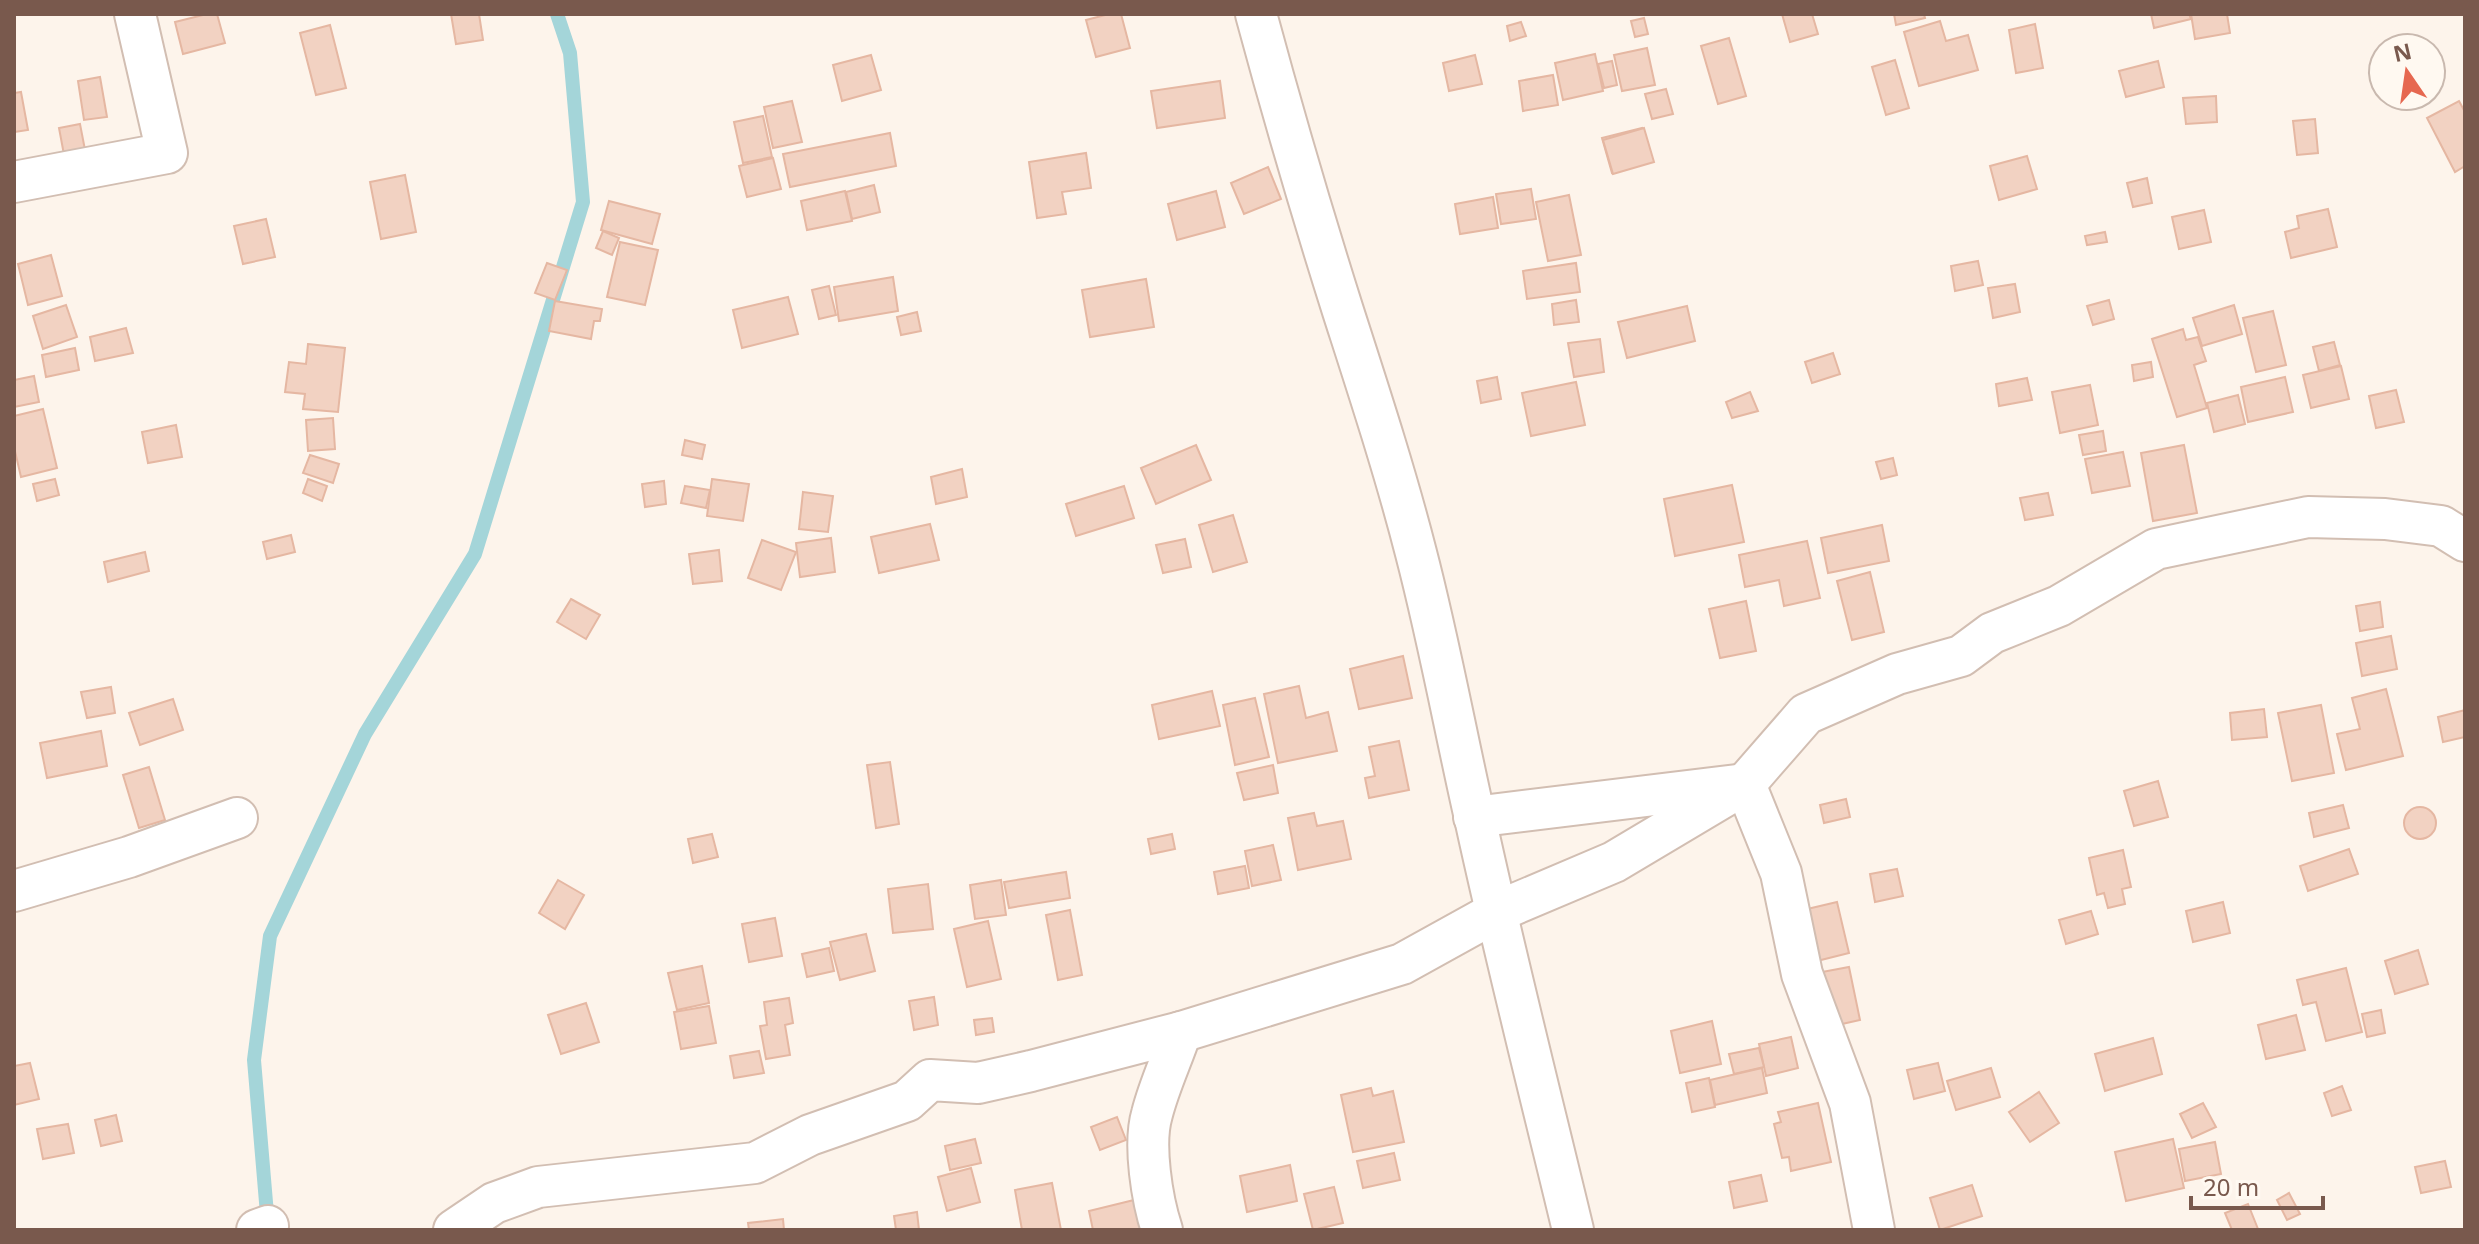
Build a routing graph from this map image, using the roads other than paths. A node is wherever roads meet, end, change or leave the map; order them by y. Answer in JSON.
{"nodes":[{"id":1,"x":135,"y":14,"type":"edge"},
{"id":2,"x":1256,"y":14,"type":"edge"},
{"id":3,"x":14,"y":182,"type":"edge"},
{"id":4,"x":2465,"y":541,"type":"edge"},
{"id":5,"x":1745,"y":784,"type":"junction"},
{"id":6,"x":1474,"y":817,"type":"junction"},
{"id":7,"x":237,"y":818,"type":"dead end"},
{"id":8,"x":14,"y":891,"type":"edge"},
{"id":9,"x":1496,"y":912,"type":"junction"},
{"id":10,"x":1181,"y":1032,"type":"junction"},
{"id":11,"x":454,"y":1230,"type":"edge"},
{"id":12,"x":1162,"y":1230,"type":"edge"},
{"id":13,"x":1573,"y":1230,"type":"edge"},
{"id":14,"x":1874,"y":1230,"type":"edge"}],
"edges":[{"from":1,"to":3,"type":"street"},
{"from":2,"to":6,"type":"street"},
{"from":4,"to":5,"type":"street"},
{"from":5,"to":6,"type":"street"},
{"from":5,"to":9,"type":"street"},
{"from":5,"to":14,"type":"street"},
{"from":6,"to":9,"type":"street"},
{"from":7,"to":8,"type":"street"},
{"from":9,"to":10,"type":"street"},
{"from":9,"to":13,"type":"street"},
{"from":10,"to":11,"type":"street"},
{"from":10,"to":12,"type":"street"}]}
